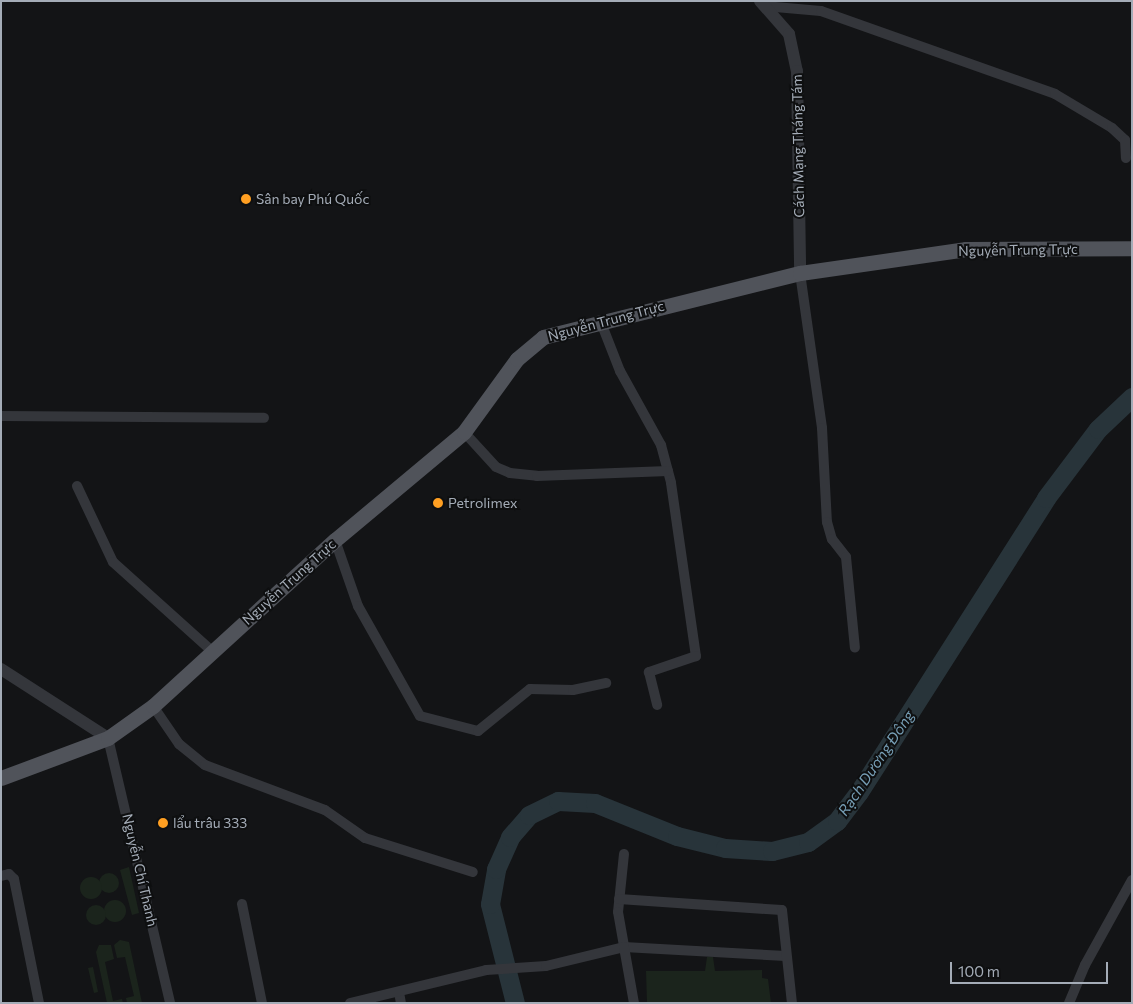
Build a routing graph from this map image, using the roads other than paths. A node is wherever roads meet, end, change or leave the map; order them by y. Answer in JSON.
{"nodes":[{"id":1,"x":762,"y":3,"type":"edge"},
{"id":2,"x":1126,"y":158,"type":"dead end"},
{"id":3,"x":1132,"y":248,"type":"edge"},
{"id":4,"x":800,"y":273,"type":"junction"},
{"id":5,"x":600,"y":320,"type":"junction"},
{"id":6,"x":1,"y":416,"type":"edge"},
{"id":7,"x":264,"y":418,"type":"dead end"},
{"id":8,"x":464,"y":432,"type":"junction"},
{"id":9,"x":668,"y":471,"type":"junction"},
{"id":10,"x":77,"y":486,"type":"dead end"},
{"id":11,"x":335,"y":540,"type":"junction"},
{"id":12,"x":855,"y":648,"type":"dead end"},
{"id":13,"x":213,"y":652,"type":"junction"},
{"id":14,"x":1,"y":669,"type":"edge"},
{"id":15,"x":606,"y":683,"type":"dead end"},
{"id":16,"x":656,"y":705,"type":"dead end"},
{"id":17,"x":153,"y":706,"type":"junction"},
{"id":18,"x":108,"y":738,"type":"junction"},
{"id":19,"x":1,"y":778,"type":"edge"},
{"id":20,"x":624,"y":854,"type":"dead end"},
{"id":21,"x":473,"y":872,"type":"dead end"},
{"id":22,"x":1,"y":876,"type":"edge"},
{"id":23,"x":1132,"y":880,"type":"edge"},
{"id":24,"x":619,"y":899,"type":"junction"},
{"id":25,"x":242,"y":904,"type":"dead end"},
{"id":26,"x":624,"y":947,"type":"junction"},
{"id":27,"x":786,"y":956,"type":"junction"},
{"id":28,"x":399,"y":992,"type":"junction"},
{"id":29,"x":40,"y":1003,"type":"edge"},
{"id":30,"x":170,"y":1003,"type":"edge"},
{"id":31,"x":262,"y":1003,"type":"edge"},
{"id":32,"x":350,"y":1003,"type":"edge"},
{"id":33,"x":401,"y":1003,"type":"edge"},
{"id":34,"x":634,"y":1003,"type":"edge"},
{"id":35,"x":792,"y":1003,"type":"edge"},
{"id":36,"x":1069,"y":1003,"type":"edge"}],
"edges":[{"from":1,"to":2,"type":"street"},
{"from":1,"to":4,"type":"street","name":"Cách Mạng Tháng Tám"},
{"from":3,"to":4,"type":"main road","name":"Nguyễn Trung Trực"},
{"from":4,"to":5,"type":"main road","name":"Nguyễn Trung Trực"},
{"from":4,"to":12,"type":"street"},
{"from":5,"to":8,"type":"main road","name":"Nguyễn Trung Trực"},
{"from":5,"to":9,"type":"street"},
{"from":6,"to":7,"type":"street"},
{"from":8,"to":9,"type":"street"},
{"from":8,"to":11,"type":"main road","name":"Nguyễn Trung Trực"},
{"from":9,"to":16,"type":"street"},
{"from":10,"to":13,"type":"street"},
{"from":11,"to":13,"type":"main road","name":"Nguyễn Trung Trực"},
{"from":11,"to":15,"type":"street"},
{"from":13,"to":17,"type":"main road","name":"Nguyễn Trung Trực"},
{"from":14,"to":18,"type":"street"},
{"from":17,"to":18,"type":"main road","name":"Nguyễn Trung Trực"},
{"from":17,"to":21,"type":"street"},
{"from":18,"to":19,"type":"main road","name":"Nguyễn Trung Trực"},
{"from":18,"to":30,"type":"street","name":"Nguyễn Chí Thanh"},
{"from":20,"to":24,"type":"street"},
{"from":22,"to":29,"type":"street"},
{"from":23,"to":36,"type":"street"},
{"from":24,"to":26,"type":"street"},
{"from":24,"to":27,"type":"street"},
{"from":25,"to":31,"type":"street"},
{"from":26,"to":27,"type":"street"},
{"from":26,"to":28,"type":"street"},
{"from":26,"to":34,"type":"street"},
{"from":27,"to":35,"type":"street"},
{"from":28,"to":32,"type":"street"},
{"from":28,"to":33,"type":"street"}]}
